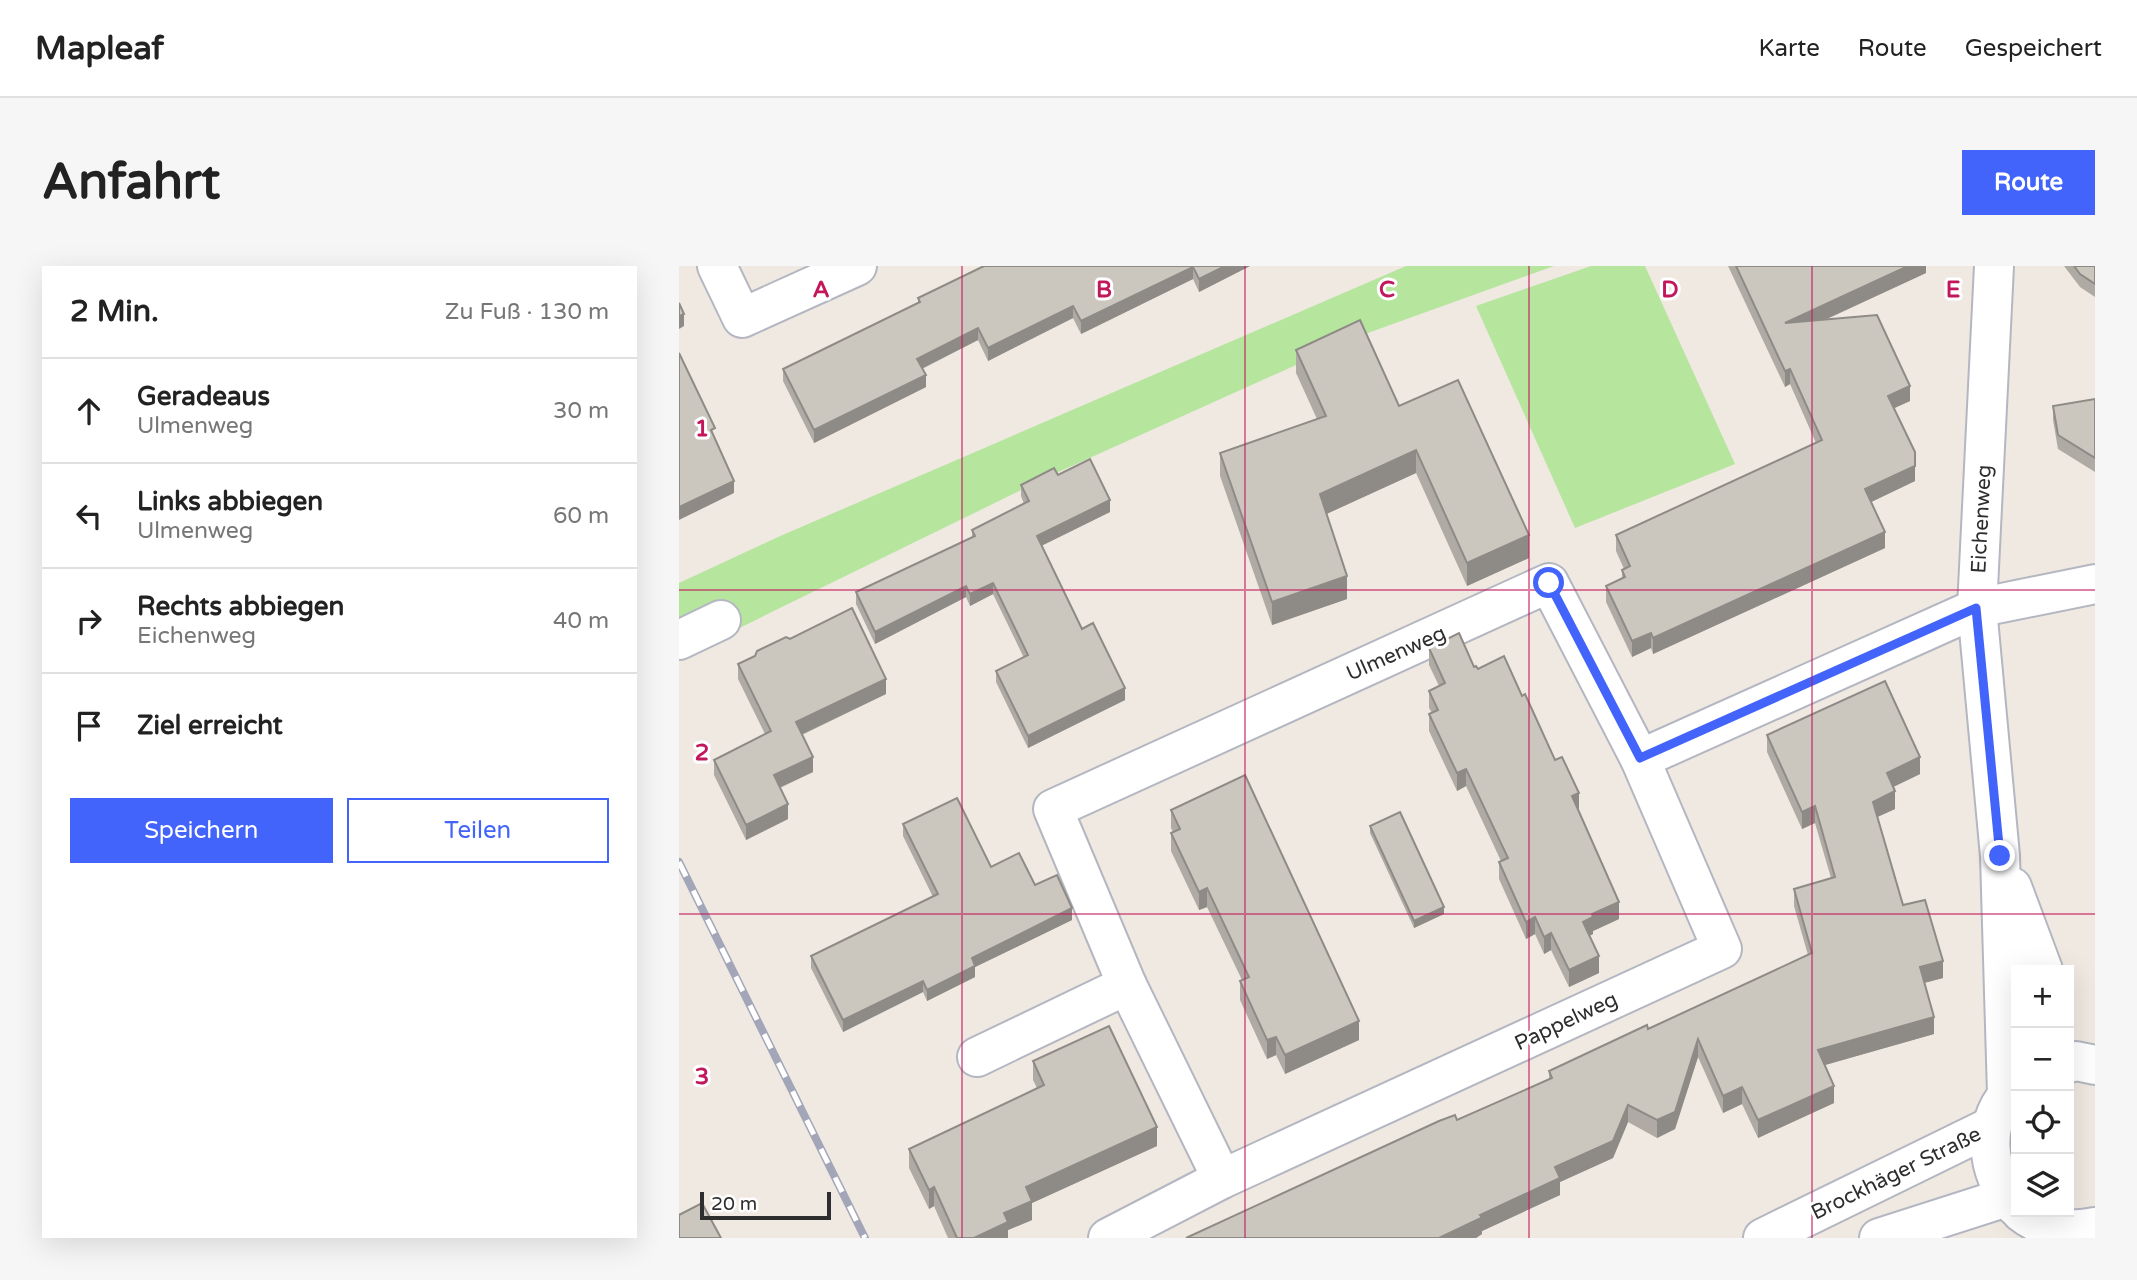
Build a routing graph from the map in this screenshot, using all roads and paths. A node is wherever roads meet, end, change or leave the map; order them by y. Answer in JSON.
{"nodes":[{"id":1,"x":717,"y":266,"type":"edge"},
{"id":2,"x":857,"y":266,"type":"edge"},
{"id":3,"x":1994,"y":266,"type":"edge"},
{"id":4,"x":2095,"y":584,"type":"edge"},
{"id":5,"x":1976,"y":608,"type":"junction"},
{"id":6,"x":721,"y":621,"type":"dead end"},
{"id":7,"x":679,"y":640,"type":"edge"},
{"id":8,"x":1640,"y":758,"type":"junction"},
{"id":9,"x":2000,"y":856,"type":"junction"},
{"id":10,"x":2041,"y":965,"type":"edge"},
{"id":11,"x":1127,"y":985,"type":"junction"},
{"id":12,"x":977,"y":1057,"type":"dead end"},
{"id":13,"x":2005,"y":1102,"type":"edge"},
{"id":14,"x":1222,"y":1179,"type":"junction"},
{"id":15,"x":2011,"y":1200,"type":"edge"},
{"id":16,"x":2011,"y":1206,"type":"edge"},
{"id":17,"x":2032,"y":1217,"type":"edge"},
{"id":18,"x":2080,"y":1232,"type":"edge"},
{"id":19,"x":1108,"y":1238,"type":"edge"},
{"id":20,"x":1763,"y":1238,"type":"edge"},
{"id":21,"x":1879,"y":1238,"type":"edge"}],
"edges":[{"from":1,"to":2,"type":"street"},
{"from":3,"to":5,"type":"street","name":"Eichenweg"},
{"from":4,"to":5,"type":"street"},
{"from":5,"to":8,"type":"street"},
{"from":5,"to":9,"type":"street","name":"Eichenweg"},
{"from":6,"to":7,"type":"street"},
{"from":8,"to":11,"type":"street","name":"Ulmenweg"},
{"from":8,"to":14,"type":"street","name":"Pappelweg"},
{"from":9,"to":10,"type":"street","name":"Eichenweg"},
{"from":9,"to":13,"type":"street","name":"Eichenweg"},
{"from":11,"to":12,"type":"street"},
{"from":11,"to":14,"type":"street"},
{"from":13,"to":15,"type":"street","name":"Eichenweg"},
{"from":13,"to":20,"type":"street","name":"Brockhäger Straße"},
{"from":14,"to":19,"type":"street","name":"Pappelweg"},
{"from":16,"to":21,"type":"street"},
{"from":17,"to":18,"type":"street"}]}
